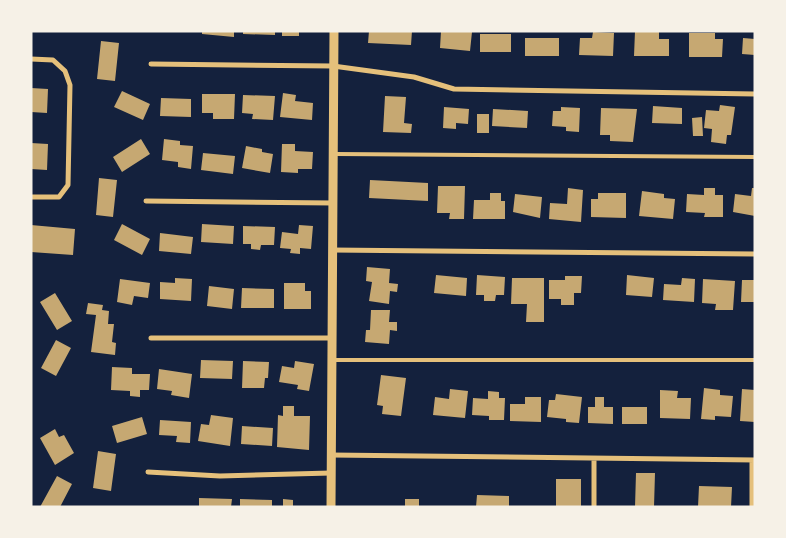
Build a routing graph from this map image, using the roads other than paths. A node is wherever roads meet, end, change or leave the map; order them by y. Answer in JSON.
{"nodes":[{"id":1,"x":334,"y":31,"type":"edge"},
{"id":2,"x":31,"y":59,"type":"edge"},
{"id":3,"x":151,"y":64,"type":"dead end"},
{"id":4,"x":333,"y":66,"type":"junction"},
{"id":5,"x":755,"y":94,"type":"edge"},
{"id":6,"x":333,"y":154,"type":"junction"},
{"id":7,"x":755,"y":156,"type":"edge"},
{"id":8,"x":31,"y":197,"type":"edge"},
{"id":9,"x":146,"y":201,"type":"dead end"},
{"id":10,"x":333,"y":203,"type":"junction"},
{"id":11,"x":332,"y":250,"type":"junction"},
{"id":12,"x":755,"y":254,"type":"edge"},
{"id":13,"x":151,"y":338,"type":"dead end"},
{"id":14,"x":332,"y":338,"type":"junction"},
{"id":15,"x":332,"y":360,"type":"junction"},
{"id":16,"x":755,"y":360,"type":"edge"},
{"id":17,"x":331,"y":454,"type":"junction"},
{"id":18,"x":594,"y":459,"type":"junction"},
{"id":19,"x":753,"y":460,"type":"edge"},
{"id":20,"x":148,"y":472,"type":"dead end"},
{"id":21,"x":331,"y":473,"type":"junction"},
{"id":22,"x":330,"y":507,"type":"edge"},
{"id":23,"x":594,"y":507,"type":"edge"},
{"id":24,"x":752,"y":507,"type":"edge"}],
"edges":[{"from":1,"to":4,"type":"street"},
{"from":2,"to":8,"type":"street"},
{"from":3,"to":4,"type":"street"},
{"from":4,"to":5,"type":"street"},
{"from":4,"to":6,"type":"street"},
{"from":6,"to":7,"type":"lane"},
{"from":6,"to":10,"type":"street"},
{"from":9,"to":10,"type":"street"},
{"from":10,"to":11,"type":"street"},
{"from":11,"to":12,"type":"street"},
{"from":11,"to":14,"type":"street"},
{"from":13,"to":14,"type":"street"},
{"from":14,"to":15,"type":"street"},
{"from":15,"to":16,"type":"lane"},
{"from":15,"to":17,"type":"street"},
{"from":17,"to":18,"type":"street"},
{"from":17,"to":21,"type":"street"},
{"from":18,"to":19,"type":"street"},
{"from":18,"to":23,"type":"street"},
{"from":19,"to":24,"type":"street"},
{"from":20,"to":21,"type":"street"},
{"from":21,"to":22,"type":"street"}]}
